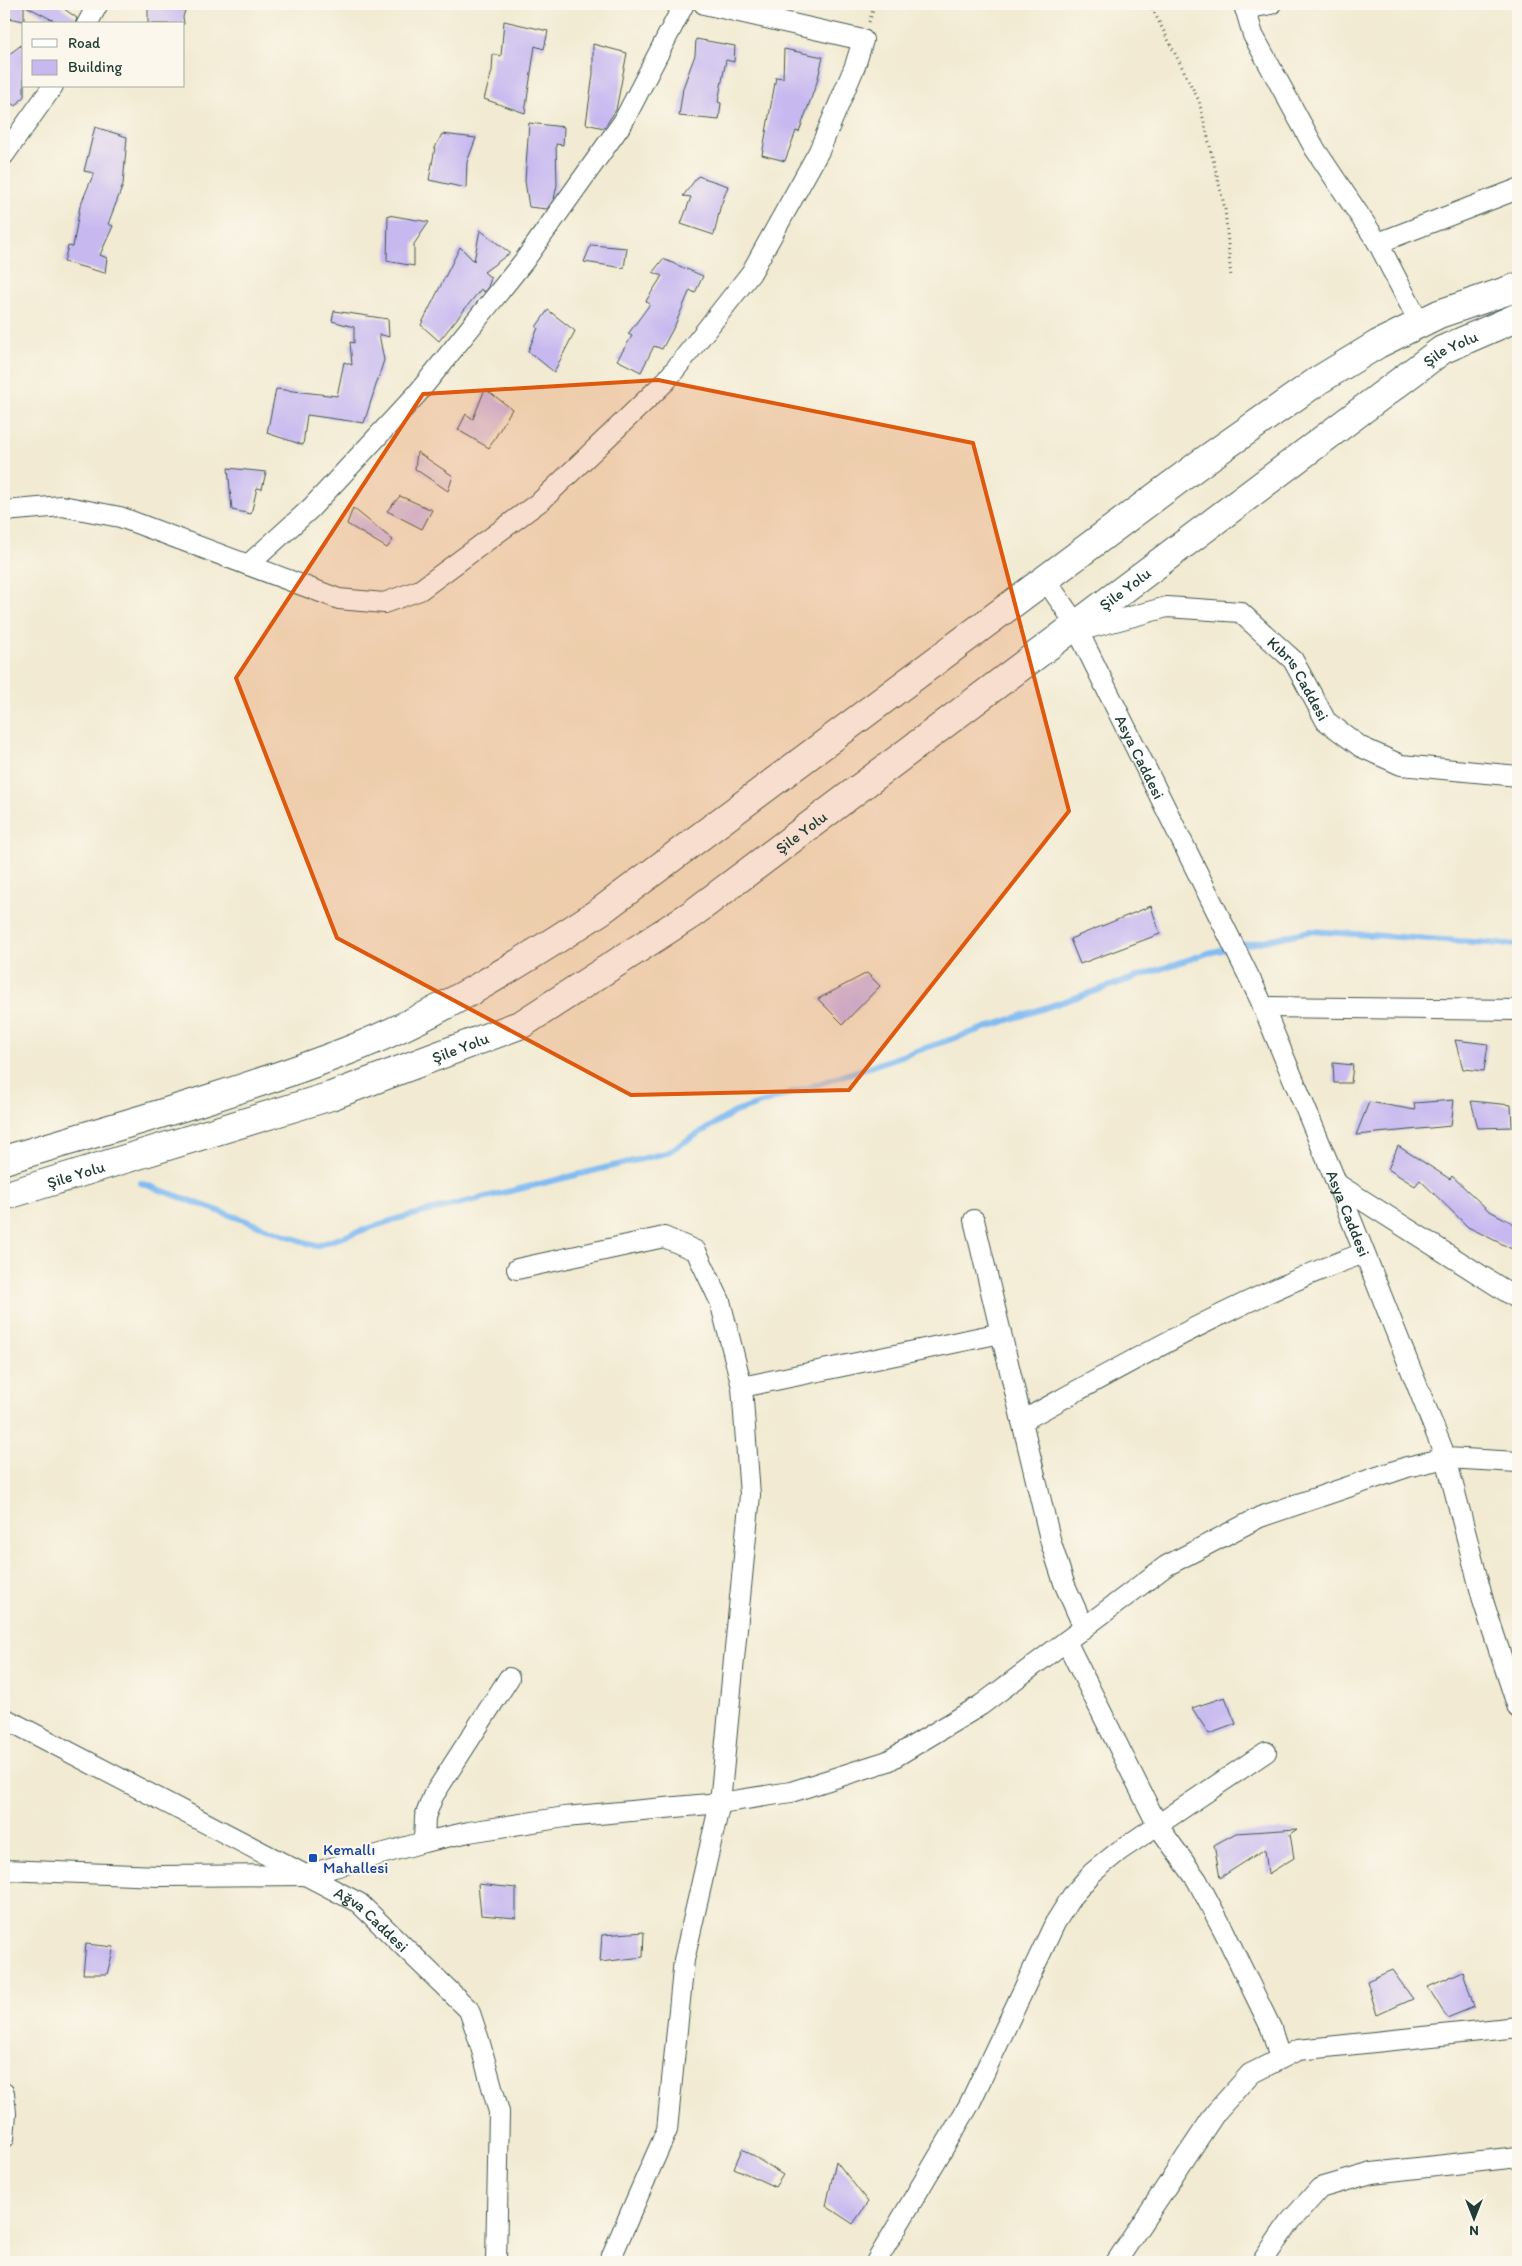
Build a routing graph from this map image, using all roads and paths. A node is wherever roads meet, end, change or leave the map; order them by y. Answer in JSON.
{"nodes":[{"id":1,"x":98,"y":4,"type":"edge"},
{"id":2,"x":684,"y":4,"type":"edge"},
{"id":3,"x":704,"y":4,"type":"edge"},
{"id":4,"x":1150,"y":4,"type":"edge"},
{"id":5,"x":1271,"y":4,"type":"edge"},
{"id":6,"x":1245,"y":6,"type":"edge"},
{"id":7,"x":88,"y":22,"type":"edge"},
{"id":8,"x":52,"y":88,"type":"edge"},
{"id":9,"x":4,"y":155,"type":"edge"},
{"id":10,"x":1518,"y":189,"type":"edge"},
{"id":11,"x":1378,"y":243,"type":"junction"},
{"id":12,"x":1231,"y":278,"type":"dead end"},
{"id":13,"x":1518,"y":287,"type":"edge"},
{"id":14,"x":1518,"y":317,"type":"edge"},
{"id":15,"x":1420,"y":324,"type":"junction"},
{"id":16,"x":4,"y":511,"type":"edge"},
{"id":17,"x":248,"y":565,"type":"junction"},
{"id":18,"x":1045,"y":579,"type":"junction"},
{"id":19,"x":1077,"y":628,"type":"junction"},
{"id":20,"x":1518,"y":776,"type":"edge"},
{"id":21,"x":1264,"y":1007,"type":"junction"},
{"id":22,"x":1518,"y":1010,"type":"edge"},
{"id":23,"x":4,"y":1160,"type":"edge"},
{"id":24,"x":1337,"y":1184,"type":"junction"},
{"id":25,"x":4,"y":1196,"type":"edge"},
{"id":26,"x":974,"y":1220,"type":"dead end"},
{"id":27,"x":1364,"y":1253,"type":"junction"},
{"id":28,"x":517,"y":1269,"type":"dead end"},
{"id":29,"x":1518,"y":1299,"type":"edge"},
{"id":30,"x":1001,"y":1333,"type":"junction"},
{"id":31,"x":742,"y":1387,"type":"junction"},
{"id":32,"x":1022,"y":1421,"type":"junction"},
{"id":33,"x":1446,"y":1458,"type":"junction"},
{"id":34,"x":1518,"y":1462,"type":"edge"},
{"id":35,"x":1084,"y":1628,"type":"junction"},
{"id":36,"x":1066,"y":1641,"type":"junction"},
{"id":37,"x":509,"y":1678,"type":"dead end"},
{"id":38,"x":1518,"y":1708,"type":"edge"},
{"id":39,"x":4,"y":1718,"type":"edge"},
{"id":40,"x":1266,"y":1752,"type":"dead end"},
{"id":41,"x":720,"y":1803,"type":"junction"},
{"id":42,"x":1158,"y":1826,"type":"junction"},
{"id":43,"x":424,"y":1842,"type":"junction"},
{"id":44,"x":4,"y":1870,"type":"edge"},
{"id":45,"x":306,"y":1875,"type":"junction"},
{"id":46,"x":1518,"y":2027,"type":"edge"},
{"id":47,"x":1280,"y":2059,"type":"junction"},
{"id":48,"x":4,"y":2093,"type":"edge"},
{"id":49,"x":4,"y":2138,"type":"edge"},
{"id":50,"x":1518,"y":2157,"type":"edge"},
{"id":51,"x":496,"y":2262,"type":"edge"},
{"id":52,"x":609,"y":2262,"type":"edge"},
{"id":53,"x":876,"y":2262,"type":"edge"},
{"id":54,"x":1116,"y":2262,"type":"edge"},
{"id":55,"x":1262,"y":2262,"type":"edge"}],
"edges":[{"from":1,"to":7,"type":"street"},
{"from":2,"to":17,"type":"street"},
{"from":3,"to":17,"type":"street"},
{"from":4,"to":12,"type":"path"},
{"from":5,"to":6,"type":"street"},
{"from":6,"to":11,"type":"street"},
{"from":8,"to":9,"type":"street"},
{"from":10,"to":11,"type":"street"},
{"from":11,"to":15,"type":"street"},
{"from":13,"to":15,"type":"highway","name":"Şile Yolu"},
{"from":14,"to":19,"type":"highway","name":"Şile Yolu"},
{"from":15,"to":18,"type":"highway","name":"Şile Yolu"},
{"from":16,"to":17,"type":"street"},
{"from":18,"to":19,"type":"street","name":"Asya Caddesi"},
{"from":18,"to":23,"type":"highway","name":"Şile Yolu"},
{"from":19,"to":20,"type":"street","name":"Kıbrıs Caddesi"},
{"from":19,"to":21,"type":"street","name":"Asya Caddesi"},
{"from":19,"to":25,"type":"highway","name":"Şile Yolu"},
{"from":21,"to":22,"type":"street"},
{"from":21,"to":24,"type":"street","name":"Asya Caddesi"},
{"from":24,"to":27,"type":"street","name":"Asya Caddesi"},
{"from":24,"to":29,"type":"street"},
{"from":26,"to":30,"type":"street"},
{"from":27,"to":32,"type":"street"},
{"from":27,"to":33,"type":"street","name":"Asya Caddesi"},
{"from":28,"to":31,"type":"street"},
{"from":30,"to":31,"type":"street"},
{"from":30,"to":32,"type":"street"},
{"from":31,"to":41,"type":"street"},
{"from":32,"to":35,"type":"street"},
{"from":33,"to":34,"type":"street"},
{"from":33,"to":35,"type":"street"},
{"from":33,"to":38,"type":"street","name":"Asya Caddesi"},
{"from":35,"to":36,"type":"street"},
{"from":36,"to":41,"type":"street"},
{"from":36,"to":42,"type":"street"},
{"from":37,"to":43,"type":"street"},
{"from":39,"to":45,"type":"street","name":"Ağva Caddesi"},
{"from":40,"to":42,"type":"street"},
{"from":41,"to":43,"type":"street"},
{"from":41,"to":52,"type":"street"},
{"from":42,"to":47,"type":"street"},
{"from":42,"to":53,"type":"street"},
{"from":43,"to":45,"type":"street"},
{"from":44,"to":45,"type":"street"},
{"from":45,"to":51,"type":"street","name":"Ağva Caddesi"},
{"from":46,"to":47,"type":"street"},
{"from":47,"to":54,"type":"street"},
{"from":48,"to":49,"type":"street"},
{"from":50,"to":55,"type":"street"}]}
